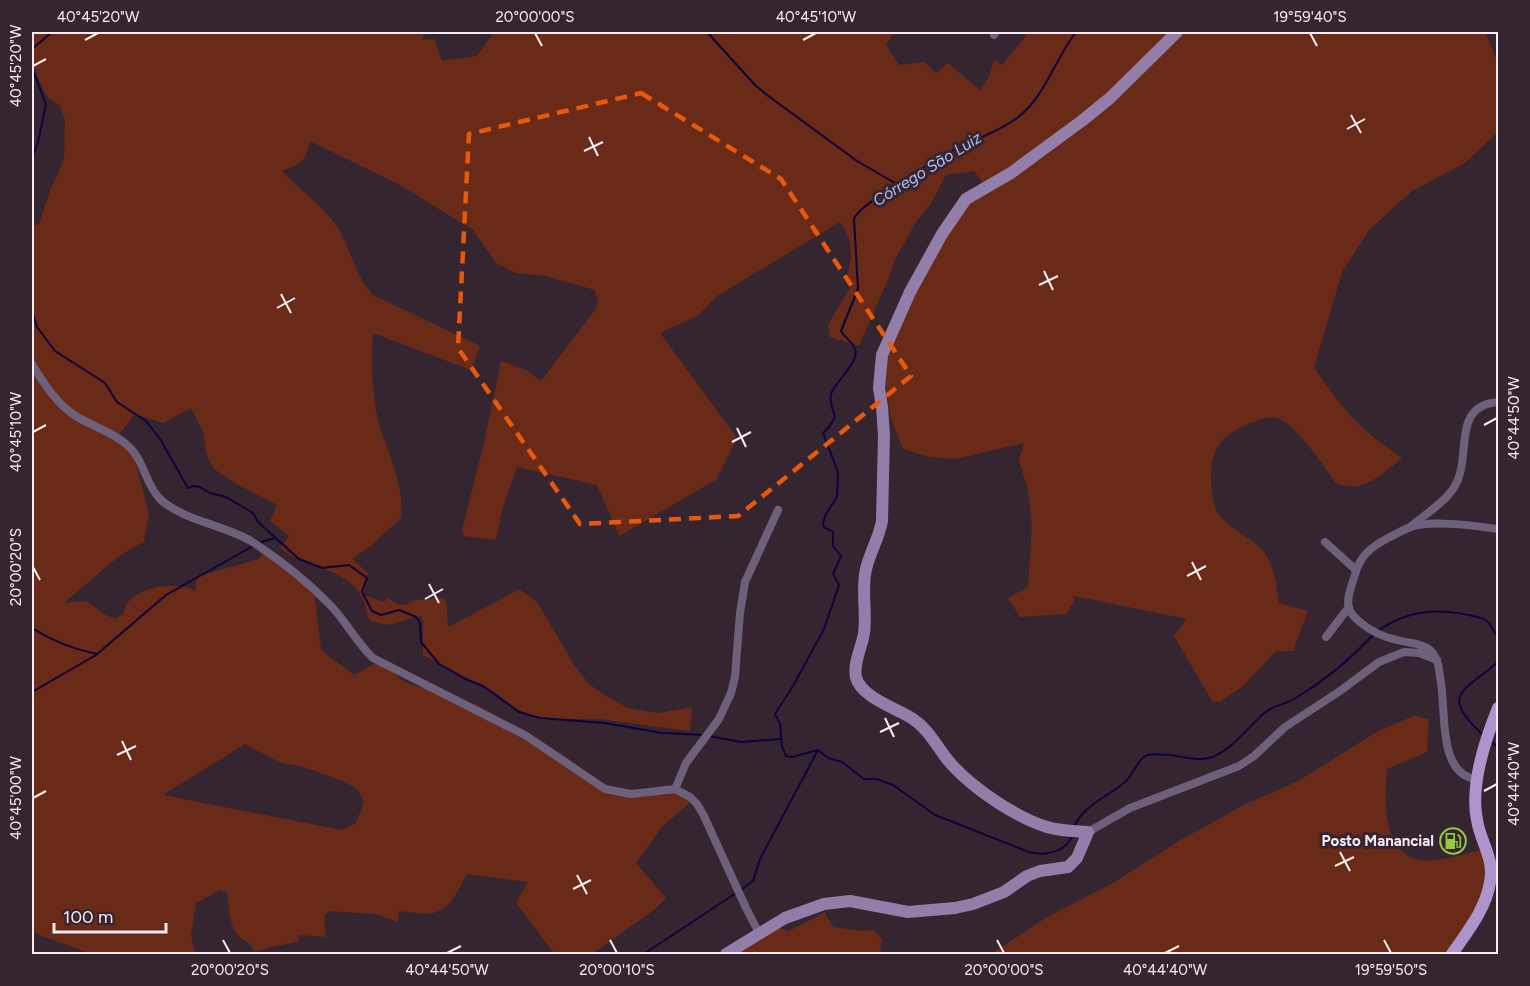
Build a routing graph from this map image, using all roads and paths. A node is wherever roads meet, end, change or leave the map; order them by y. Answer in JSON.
{"nodes":[{"id":1,"x":1177,"y":32,"type":"edge"},
{"id":2,"x":32,"y":364,"type":"edge"},
{"id":3,"x":1498,"y":402,"type":"edge"},
{"id":4,"x":778,"y":510,"type":"dead end"},
{"id":5,"x":1410,"y":527,"type":"junction"},
{"id":6,"x":1498,"y":529,"type":"edge"},
{"id":7,"x":1325,"y":542,"type":"dead end"},
{"id":8,"x":1356,"y":570,"type":"junction"},
{"id":9,"x":1349,"y":607,"type":"junction"},
{"id":10,"x":1326,"y":637,"type":"dead end"},
{"id":11,"x":1437,"y":660,"type":"junction"},
{"id":12,"x":1498,"y":708,"type":"edge"},
{"id":13,"x":1476,"y":779,"type":"junction"},
{"id":14,"x":675,"y":789,"type":"junction"},
{"id":15,"x":1088,"y":832,"type":"junction"},
{"id":16,"x":1495,"y":864,"type":"edge"},
{"id":17,"x":759,"y":933,"type":"junction"},
{"id":18,"x":726,"y":954,"type":"edge"},
{"id":19,"x":1452,"y":954,"type":"edge"}],
"edges":[{"from":1,"to":15,"type":"street"},
{"from":2,"to":14,"type":"street"},
{"from":3,"to":5,"type":"street"},
{"from":4,"to":14,"type":"street"},
{"from":5,"to":6,"type":"street"},
{"from":5,"to":8,"type":"street"},
{"from":7,"to":8,"type":"street"},
{"from":8,"to":9,"type":"street"},
{"from":9,"to":10,"type":"street"},
{"from":9,"to":11,"type":"street"},
{"from":11,"to":13,"type":"street"},
{"from":11,"to":15,"type":"street"},
{"from":12,"to":13,"type":"main road"},
{"from":13,"to":16,"type":"main road"},
{"from":14,"to":17,"type":"street"},
{"from":15,"to":17,"type":"street"},
{"from":16,"to":19,"type":"main road"},
{"from":17,"to":18,"type":"street"}]}
